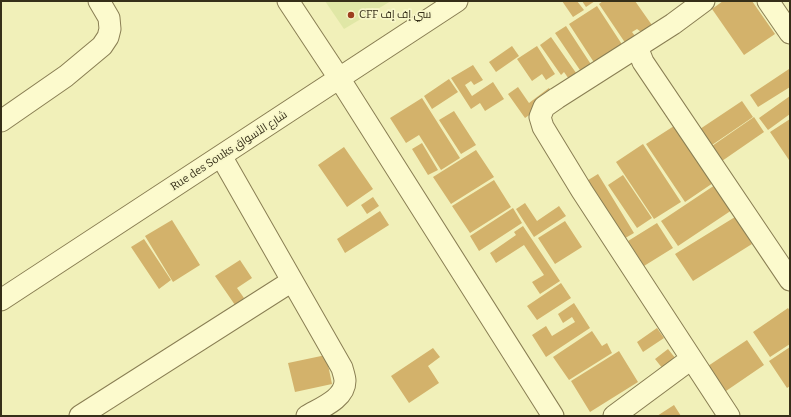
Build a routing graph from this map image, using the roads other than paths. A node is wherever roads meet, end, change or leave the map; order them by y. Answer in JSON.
{"nodes":[{"id":1,"x":99,"y":1,"type":"edge"},
{"id":2,"x":288,"y":1,"type":"edge"},
{"id":3,"x":457,"y":1,"type":"edge"},
{"id":4,"x":704,"y":1,"type":"edge"},
{"id":5,"x":768,"y":1,"type":"edge"},
{"id":6,"x":790,"y":33,"type":"edge"},
{"id":7,"x":636,"y":48,"type":"junction"},
{"id":8,"x":339,"y":78,"type":"junction"},
{"id":9,"x":1,"y":121,"type":"edge"},
{"id":10,"x":221,"y":156,"type":"junction"},
{"id":11,"x":790,"y":280,"type":"edge"},
{"id":12,"x":292,"y":281,"type":"junction"},
{"id":13,"x":1,"y":300,"type":"edge"},
{"id":14,"x":691,"y":359,"type":"junction"},
{"id":15,"x":80,"y":416,"type":"edge"},
{"id":16,"x":307,"y":416,"type":"edge"},
{"id":17,"x":553,"y":416,"type":"edge"},
{"id":18,"x":614,"y":416,"type":"edge"},
{"id":19,"x":729,"y":416,"type":"edge"}],
"edges":[{"from":1,"to":9,"type":"street"},
{"from":2,"to":8,"type":"street"},
{"from":3,"to":8,"type":"street","name":"Rue des Souks شارع الأسواق"},
{"from":4,"to":7,"type":"street"},
{"from":5,"to":6,"type":"street"},
{"from":7,"to":11,"type":"street"},
{"from":7,"to":14,"type":"street"},
{"from":8,"to":10,"type":"street","name":"Rue des Souks شارع الأسواق"},
{"from":8,"to":17,"type":"street"},
{"from":10,"to":12,"type":"street"},
{"from":10,"to":13,"type":"street","name":"Rue des Souks شارع الأسواق"},
{"from":12,"to":15,"type":"street"},
{"from":12,"to":16,"type":"street"},
{"from":14,"to":18,"type":"street"},
{"from":14,"to":19,"type":"street"}]}
